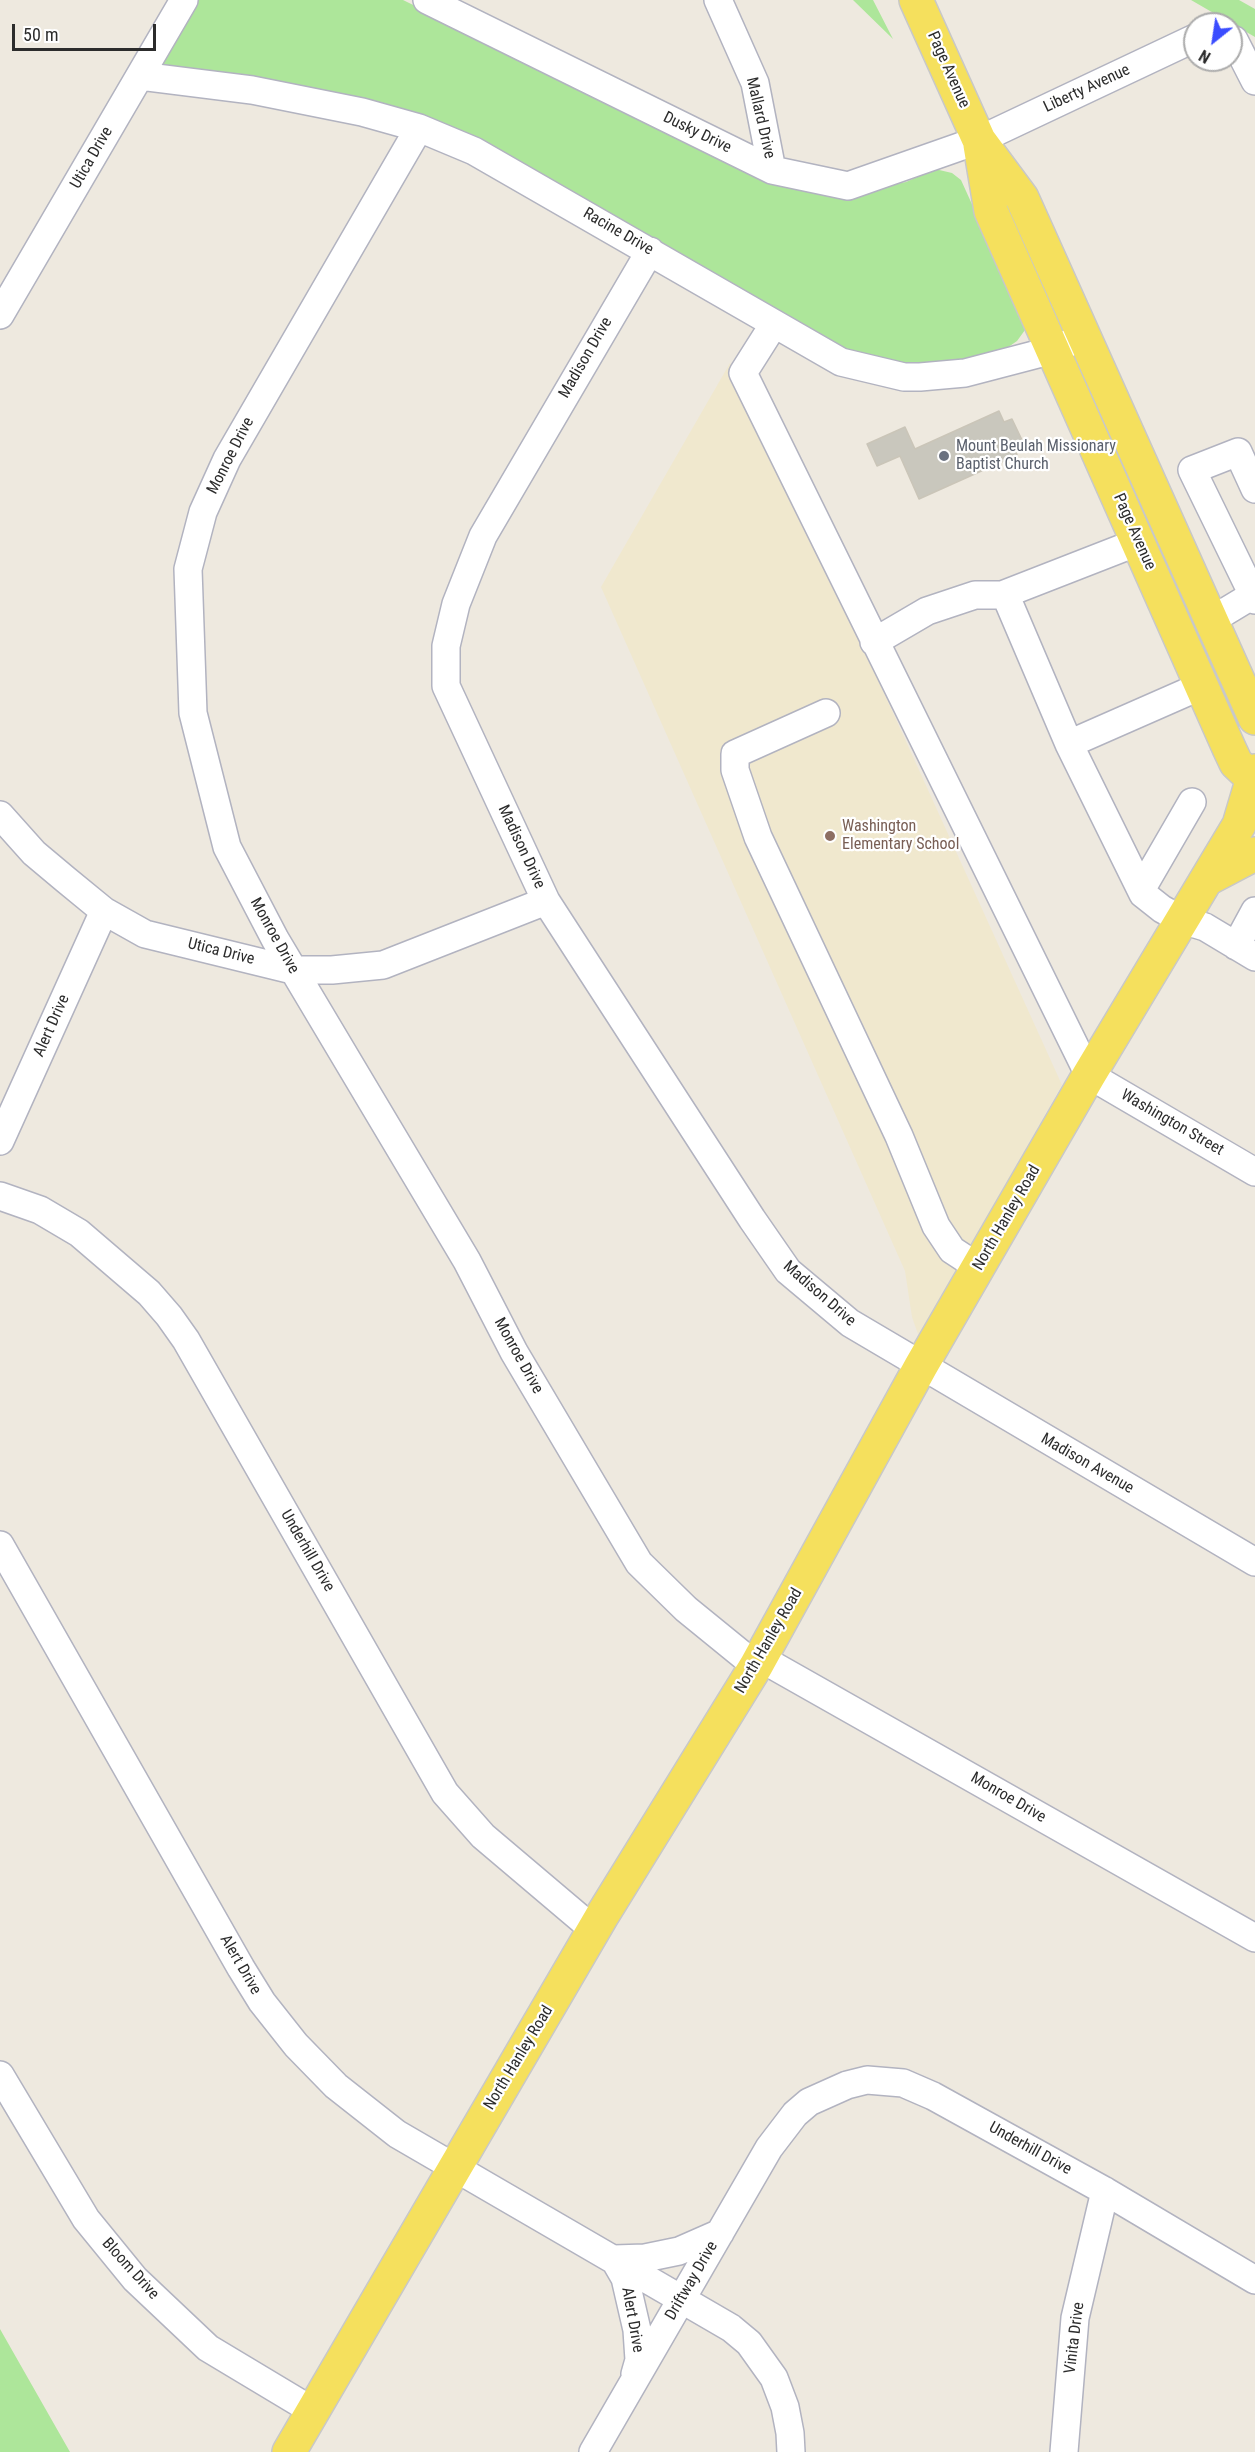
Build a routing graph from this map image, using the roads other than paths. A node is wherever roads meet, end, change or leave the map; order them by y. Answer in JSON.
{"nodes":[{"id":1,"x":428,"y":0,"type":"edge"},
{"id":2,"x":718,"y":0,"type":"edge"},
{"id":3,"x":916,"y":0,"type":"edge"},
{"id":4,"x":176,"y":3,"type":"edge"},
{"id":5,"x":1183,"y":44,"type":"edge"},
{"id":6,"x":1243,"y":58,"type":"edge"},
{"id":7,"x":140,"y":76,"type":"junction"},
{"id":8,"x":1255,"y":81,"type":"edge"},
{"id":9,"x":419,"y":128,"type":"junction"},
{"id":10,"x":979,"y":140,"type":"junction"},
{"id":11,"x":772,"y":170,"type":"junction"},
{"id":12,"x":650,"y":251,"type":"junction"},
{"id":13,"x":0,"y":315,"type":"edge"},
{"id":14,"x":774,"y":324,"type":"junction"},
{"id":15,"x":1084,"y":336,"type":"junction"},
{"id":16,"x":1053,"y":350,"type":"junction"},
{"id":17,"x":1255,"y":489,"type":"edge"},
{"id":18,"x":1138,"y":542,"type":"junction"},
{"id":19,"x":1005,"y":594,"type":"junction"},
{"id":20,"x":1254,"y":597,"type":"edge"},
{"id":21,"x":1210,"y":621,"type":"junction"},
{"id":22,"x":874,"y":642,"type":"junction"},
{"id":23,"x":1201,"y":686,"type":"junction"},
{"id":24,"x":826,"y":713,"type":"dead end"},
{"id":25,"x":1255,"y":718,"type":"edge"},
{"id":26,"x":1255,"y":732,"type":"edge"},
{"id":27,"x":1069,"y":744,"type":"junction"},
{"id":28,"x":1254,"y":777,"type":"edge"},
{"id":29,"x":1192,"y":802,"type":"dead end"},
{"id":30,"x":0,"y":815,"type":"edge"},
{"id":31,"x":1247,"y":819,"type":"edge"},
{"id":32,"x":1255,"y":854,"type":"edge"},
{"id":33,"x":1209,"y":878,"type":"junction"},
{"id":34,"x":1141,"y":890,"type":"junction"},
{"id":35,"x":546,"y":901,"type":"junction"},
{"id":36,"x":104,"y":911,"type":"junction"},
{"id":37,"x":1255,"y":911,"type":"edge"},
{"id":38,"x":1182,"y":920,"type":"junction"},
{"id":39,"x":1249,"y":948,"type":"edge"},
{"id":40,"x":292,"y":970,"type":"junction"},
{"id":41,"x":1089,"y":1075,"type":"junction"},
{"id":42,"x":0,"y":1141,"type":"edge"},
{"id":43,"x":1255,"y":1172,"type":"edge"},
{"id":44,"x":0,"y":1196,"type":"edge"},
{"id":45,"x":978,"y":1267,"type":"junction"},
{"id":46,"x":921,"y":1365,"type":"junction"},
{"id":47,"x":0,"y":1545,"type":"edge"},
{"id":48,"x":1255,"y":1562,"type":"edge"},
{"id":49,"x":758,"y":1662,"type":"junction"},
{"id":50,"x":594,"y":1930,"type":"junction"},
{"id":51,"x":1255,"y":1938,"type":"edge"},
{"id":52,"x":0,"y":2075,"type":"edge"},
{"id":53,"x":795,"y":2114,"type":"joint"},
{"id":54,"x":454,"y":2167,"type":"junction"},
{"id":55,"x":1105,"y":2192,"type":"junction"},
{"id":56,"x":720,"y":2233,"type":"junction"},
{"id":57,"x":614,"y":2259,"type":"junction"},
{"id":58,"x":1255,"y":2280,"type":"edge"},
{"id":59,"x":682,"y":2298,"type":"junction"},
{"id":60,"x":633,"y":2384,"type":"junction"},
{"id":61,"x":313,"y":2411,"type":"junction"},
{"id":62,"x":289,"y":2452,"type":"edge"},
{"id":63,"x":593,"y":2452,"type":"edge"},
{"id":64,"x":790,"y":2452,"type":"edge"},
{"id":65,"x":1065,"y":2452,"type":"edge"}],
"edges":[{"from":1,"to":11,"type":"street","name":"Dusky Drive"},
{"from":2,"to":11,"type":"street","name":"Mallard Drive"},
{"from":3,"to":10,"type":"main road","name":"Page Avenue"},
{"from":4,"to":7,"type":"street","name":"Utica Drive"},
{"from":5,"to":10,"type":"street","name":"Liberty Avenue"},
{"from":6,"to":8,"type":"street"},
{"from":7,"to":9,"type":"street","name":"Racine Drive"},
{"from":7,"to":13,"type":"street","name":"Utica Drive"},
{"from":9,"to":12,"type":"street","name":"Racine Drive"},
{"from":9,"to":40,"type":"street","name":"Monroe Drive"},
{"from":10,"to":11,"type":"street","name":"Dusky Drive"},
{"from":10,"to":15,"type":"main road","name":"Page Avenue"},
{"from":10,"to":16,"type":"main road","name":"Page Avenue"},
{"from":12,"to":14,"type":"street","name":"Racine Drive"},
{"from":12,"to":35,"type":"street","name":"Madison Drive"},
{"from":14,"to":16,"type":"street","name":"Racine Drive"},
{"from":14,"to":22,"type":"street"},
{"from":15,"to":16,"type":"street","name":"Racine Drive"},
{"from":15,"to":21,"type":"main road","name":"Page Avenue"},
{"from":16,"to":18,"type":"main road","name":"Page Avenue"},
{"from":17,"to":20,"type":"street"},
{"from":18,"to":19,"type":"street"},
{"from":18,"to":23,"type":"main road","name":"Page Avenue"},
{"from":19,"to":22,"type":"street"},
{"from":19,"to":27,"type":"street"},
{"from":20,"to":21,"type":"street"},
{"from":21,"to":25,"type":"main road","name":"Page Avenue"},
{"from":22,"to":41,"type":"street"},
{"from":23,"to":26,"type":"main road"},
{"from":23,"to":27,"type":"street"},
{"from":23,"to":28,"type":"main road","name":"Page Avenue"},
{"from":24,"to":45,"type":"street"},
{"from":27,"to":34,"type":"street"},
{"from":28,"to":31,"type":"main road","name":"North Hanley Road"},
{"from":29,"to":34,"type":"street"},
{"from":30,"to":36,"type":"street","name":"Utica Drive"},
{"from":31,"to":33,"type":"main road","name":"North Hanley Road"},
{"from":32,"to":33,"type":"main road"},
{"from":33,"to":38,"type":"main road","name":"North Hanley Road"},
{"from":34,"to":38,"type":"street"},
{"from":35,"to":40,"type":"street","name":"Utica Drive"},
{"from":35,"to":46,"type":"street","name":"Madison Drive"},
{"from":36,"to":40,"type":"street","name":"Utica Drive"},
{"from":36,"to":42,"type":"street","name":"Alert Drive"},
{"from":37,"to":39,"type":"street"},
{"from":38,"to":39,"type":"street"},
{"from":38,"to":41,"type":"main road","name":"North Hanley Road"},
{"from":40,"to":49,"type":"street","name":"Monroe Drive"},
{"from":41,"to":43,"type":"street","name":"Washington Street"},
{"from":41,"to":45,"type":"main road","name":"North Hanley Road"},
{"from":44,"to":50,"type":"street","name":"Underhill Drive"},
{"from":45,"to":46,"type":"main road","name":"North Hanley Road"},
{"from":46,"to":48,"type":"street","name":"Madison Avenue"},
{"from":46,"to":49,"type":"main road","name":"North Hanley Road"},
{"from":47,"to":54,"type":"street","name":"Alert Drive"},
{"from":49,"to":50,"type":"main road","name":"North Hanley Road"},
{"from":49,"to":51,"type":"street","name":"Monroe Drive"},
{"from":50,"to":54,"type":"main road","name":"North Hanley Road"},
{"from":52,"to":61,"type":"street","name":"Bloom Drive"},
{"from":53,"to":55,"type":"street","name":"Underhill Drive"},
{"from":53,"to":56,"type":"street","name":"Driftway Drive"},
{"from":54,"to":57,"type":"street","name":"Alert Drive"},
{"from":54,"to":61,"type":"main road","name":"North Hanley Road"},
{"from":55,"to":58,"type":"street","name":"Underhill Drive"},
{"from":55,"to":65,"type":"street","name":"Vinita Drive"},
{"from":56,"to":57,"type":"street"},
{"from":56,"to":59,"type":"street","name":"Driftway Drive"},
{"from":57,"to":59,"type":"street","name":"Alert Drive"},
{"from":57,"to":60,"type":"street","name":"Alert Drive"},
{"from":59,"to":60,"type":"street","name":"Driftway Drive"},
{"from":59,"to":64,"type":"street","name":"Alert Drive"},
{"from":60,"to":63,"type":"street","name":"Driftway Drive"},
{"from":61,"to":62,"type":"main road","name":"North Hanley Road"}]}
